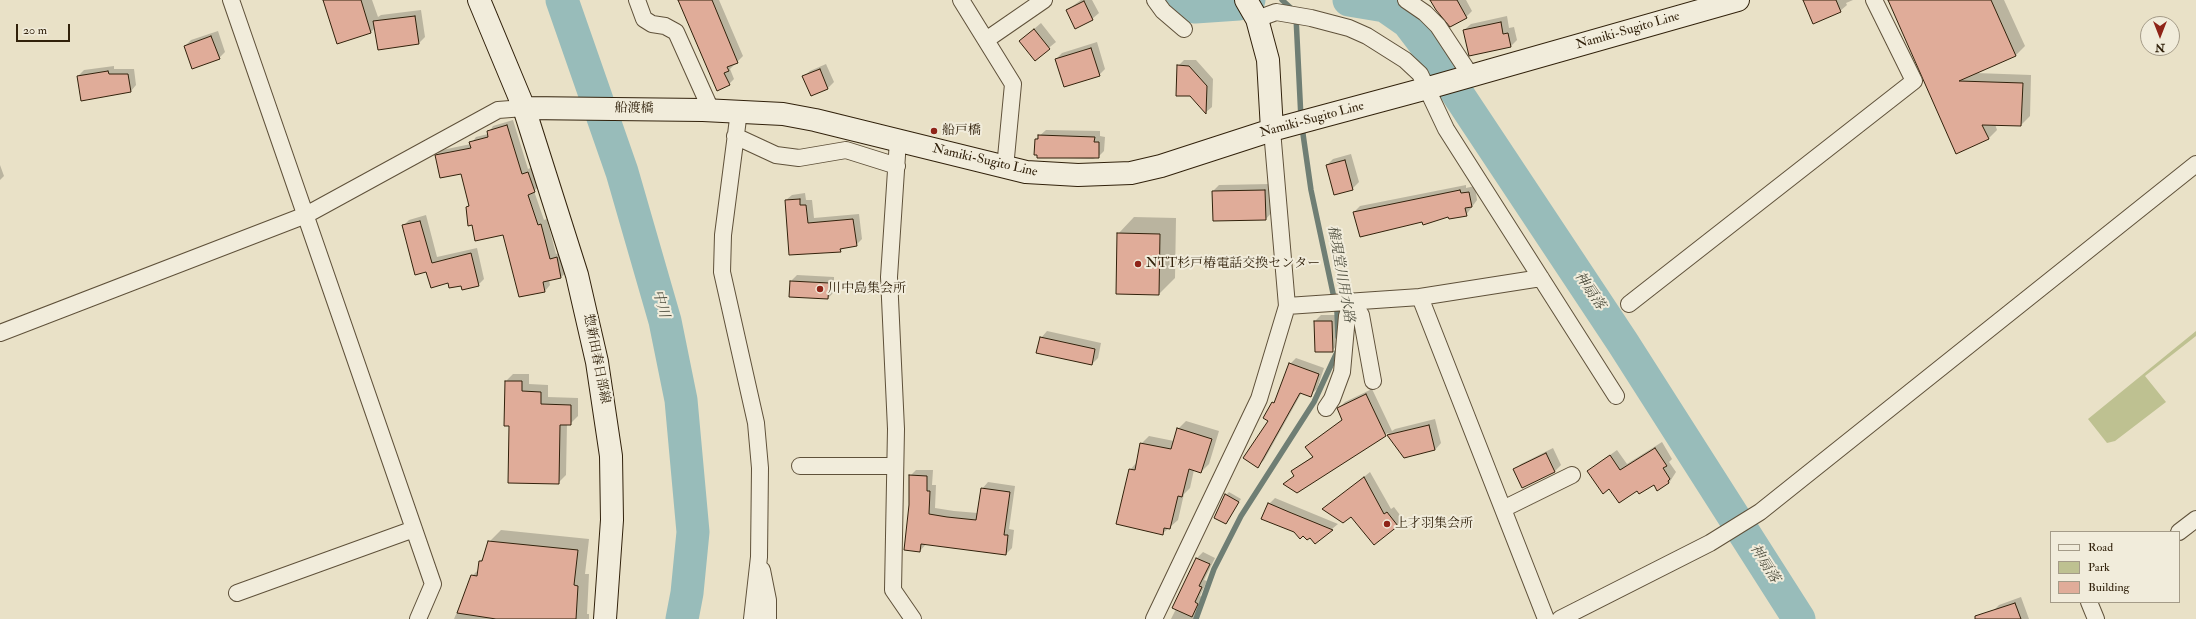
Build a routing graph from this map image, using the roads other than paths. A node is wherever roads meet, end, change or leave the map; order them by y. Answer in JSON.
{"nodes":[{"id":1,"x":479,"y":0,"type":"edge"},
{"id":2,"x":637,"y":0,"type":"edge"},
{"id":3,"x":961,"y":0,"type":"edge"},
{"id":4,"x":1044,"y":0,"type":"edge"},
{"id":5,"x":1155,"y":0,"type":"edge"},
{"id":6,"x":1406,"y":0,"type":"edge"},
{"id":7,"x":1738,"y":0,"type":"edge"},
{"id":8,"x":1874,"y":0,"type":"edge"},
{"id":9,"x":234,"y":1,"type":"edge"},
{"id":10,"x":1251,"y":9,"type":"edge"},
{"id":11,"x":1184,"y":29,"type":"dead end"},
{"id":12,"x":986,"y":40,"type":"junction"},
{"id":13,"x":1471,"y":76,"type":"junction"},
{"id":14,"x":1428,"y":88,"type":"junction"},
{"id":15,"x":524,"y":108,"type":"junction"},
{"id":16,"x":707,"y":110,"type":"junction"},
{"id":17,"x":739,"y":111,"type":"junction"},
{"id":18,"x":1272,"y":130,"type":"junction"},
{"id":19,"x":736,"y":136,"type":"junction"},
{"id":20,"x":898,"y":140,"type":"junction"},
{"id":21,"x":2196,"y":164,"type":"edge"},
{"id":22,"x":896,"y":166,"type":"junction"},
{"id":23,"x":1005,"y":168,"type":"junction"},
{"id":24,"x":306,"y":215,"type":"junction"},
{"id":25,"x":1541,"y":278,"type":"junction"},
{"id":26,"x":1420,"y":297,"type":"junction"},
{"id":27,"x":1352,"y":301,"type":"junction"},
{"id":28,"x":1629,"y":304,"type":"dead end"},
{"id":29,"x":1287,"y":306,"type":"junction"},
{"id":30,"x":0,"y":333,"type":"edge"},
{"id":31,"x":1373,"y":381,"type":"dead end"},
{"id":32,"x":1616,"y":396,"type":"dead end"},
{"id":33,"x":1326,"y":408,"type":"dead end"},
{"id":34,"x":800,"y":466,"type":"dead end"},
{"id":35,"x":895,"y":466,"type":"junction"},
{"id":36,"x":1572,"y":475,"type":"dead end"},
{"id":37,"x":1503,"y":509,"type":"junction"},
{"id":38,"x":2196,"y":519,"type":"edge"},
{"id":39,"x":414,"y":529,"type":"junction"},
{"id":40,"x":2180,"y":531,"type":"edge"},
{"id":41,"x":759,"y":557,"type":"junction"},
{"id":42,"x":237,"y":593,"type":"dead end"},
{"id":43,"x":2089,"y":603,"type":"edge"},
{"id":44,"x":418,"y":619,"type":"edge"},
{"id":45,"x":605,"y":619,"type":"edge"},
{"id":46,"x":752,"y":619,"type":"edge"},
{"id":47,"x":768,"y":619,"type":"edge"},
{"id":48,"x":913,"y":619,"type":"edge"},
{"id":49,"x":1154,"y":619,"type":"edge"},
{"id":50,"x":1546,"y":619,"type":"edge"},
{"id":51,"x":1560,"y":619,"type":"edge"},
{"id":52,"x":2096,"y":619,"type":"edge"}],
"edges":[{"from":1,"to":15,"type":"main road"},
{"from":2,"to":16,"type":"street"},
{"from":3,"to":12,"type":"street"},
{"from":4,"to":12,"type":"street"},
{"from":5,"to":11,"type":"street"},
{"from":6,"to":13,"type":"street"},
{"from":7,"to":13,"type":"main road","name":"Namiki-Sugito Line"},
{"from":8,"to":28,"type":"street"},
{"from":9,"to":24,"type":"street"},
{"from":10,"to":14,"type":"street"},
{"from":10,"to":18,"type":"main road"},
{"from":12,"to":23,"type":"street"},
{"from":13,"to":14,"type":"main road","name":"Namiki-Sugito Line"},
{"from":14,"to":18,"type":"main road","name":"Namiki-Sugito Line"},
{"from":14,"to":25,"type":"street"},
{"from":15,"to":16,"type":"main road","name":"船渡橋"},
{"from":15,"to":24,"type":"street"},
{"from":15,"to":45,"type":"main road","name":"惣新田春日部線"},
{"from":16,"to":17,"type":"main road","name":"Namiki-Sugito Line"},
{"from":17,"to":19,"type":"street"},
{"from":17,"to":20,"type":"main road","name":"Namiki-Sugito Line"},
{"from":18,"to":23,"type":"main road","name":"Namiki-Sugito Line"},
{"from":18,"to":29,"type":"street"},
{"from":19,"to":22,"type":"street"},
{"from":19,"to":41,"type":"street"},
{"from":20,"to":22,"type":"street"},
{"from":20,"to":23,"type":"main road","name":"Namiki-Sugito Line"},
{"from":21,"to":51,"type":"street"},
{"from":22,"to":35,"type":"street"},
{"from":24,"to":30,"type":"street"},
{"from":24,"to":39,"type":"street"},
{"from":25,"to":26,"type":"street"},
{"from":25,"to":32,"type":"street"},
{"from":26,"to":27,"type":"street"},
{"from":26,"to":37,"type":"street"},
{"from":27,"to":29,"type":"street"},
{"from":27,"to":31,"type":"street"},
{"from":27,"to":33,"type":"street"},
{"from":29,"to":49,"type":"street"},
{"from":34,"to":35,"type":"street"},
{"from":35,"to":48,"type":"street"},
{"from":36,"to":37,"type":"street"},
{"from":37,"to":50,"type":"street"},
{"from":38,"to":40,"type":"street"},
{"from":39,"to":42,"type":"street"},
{"from":39,"to":44,"type":"street"},
{"from":41,"to":46,"type":"street"},
{"from":41,"to":47,"type":"street"},
{"from":43,"to":52,"type":"street"}]}
